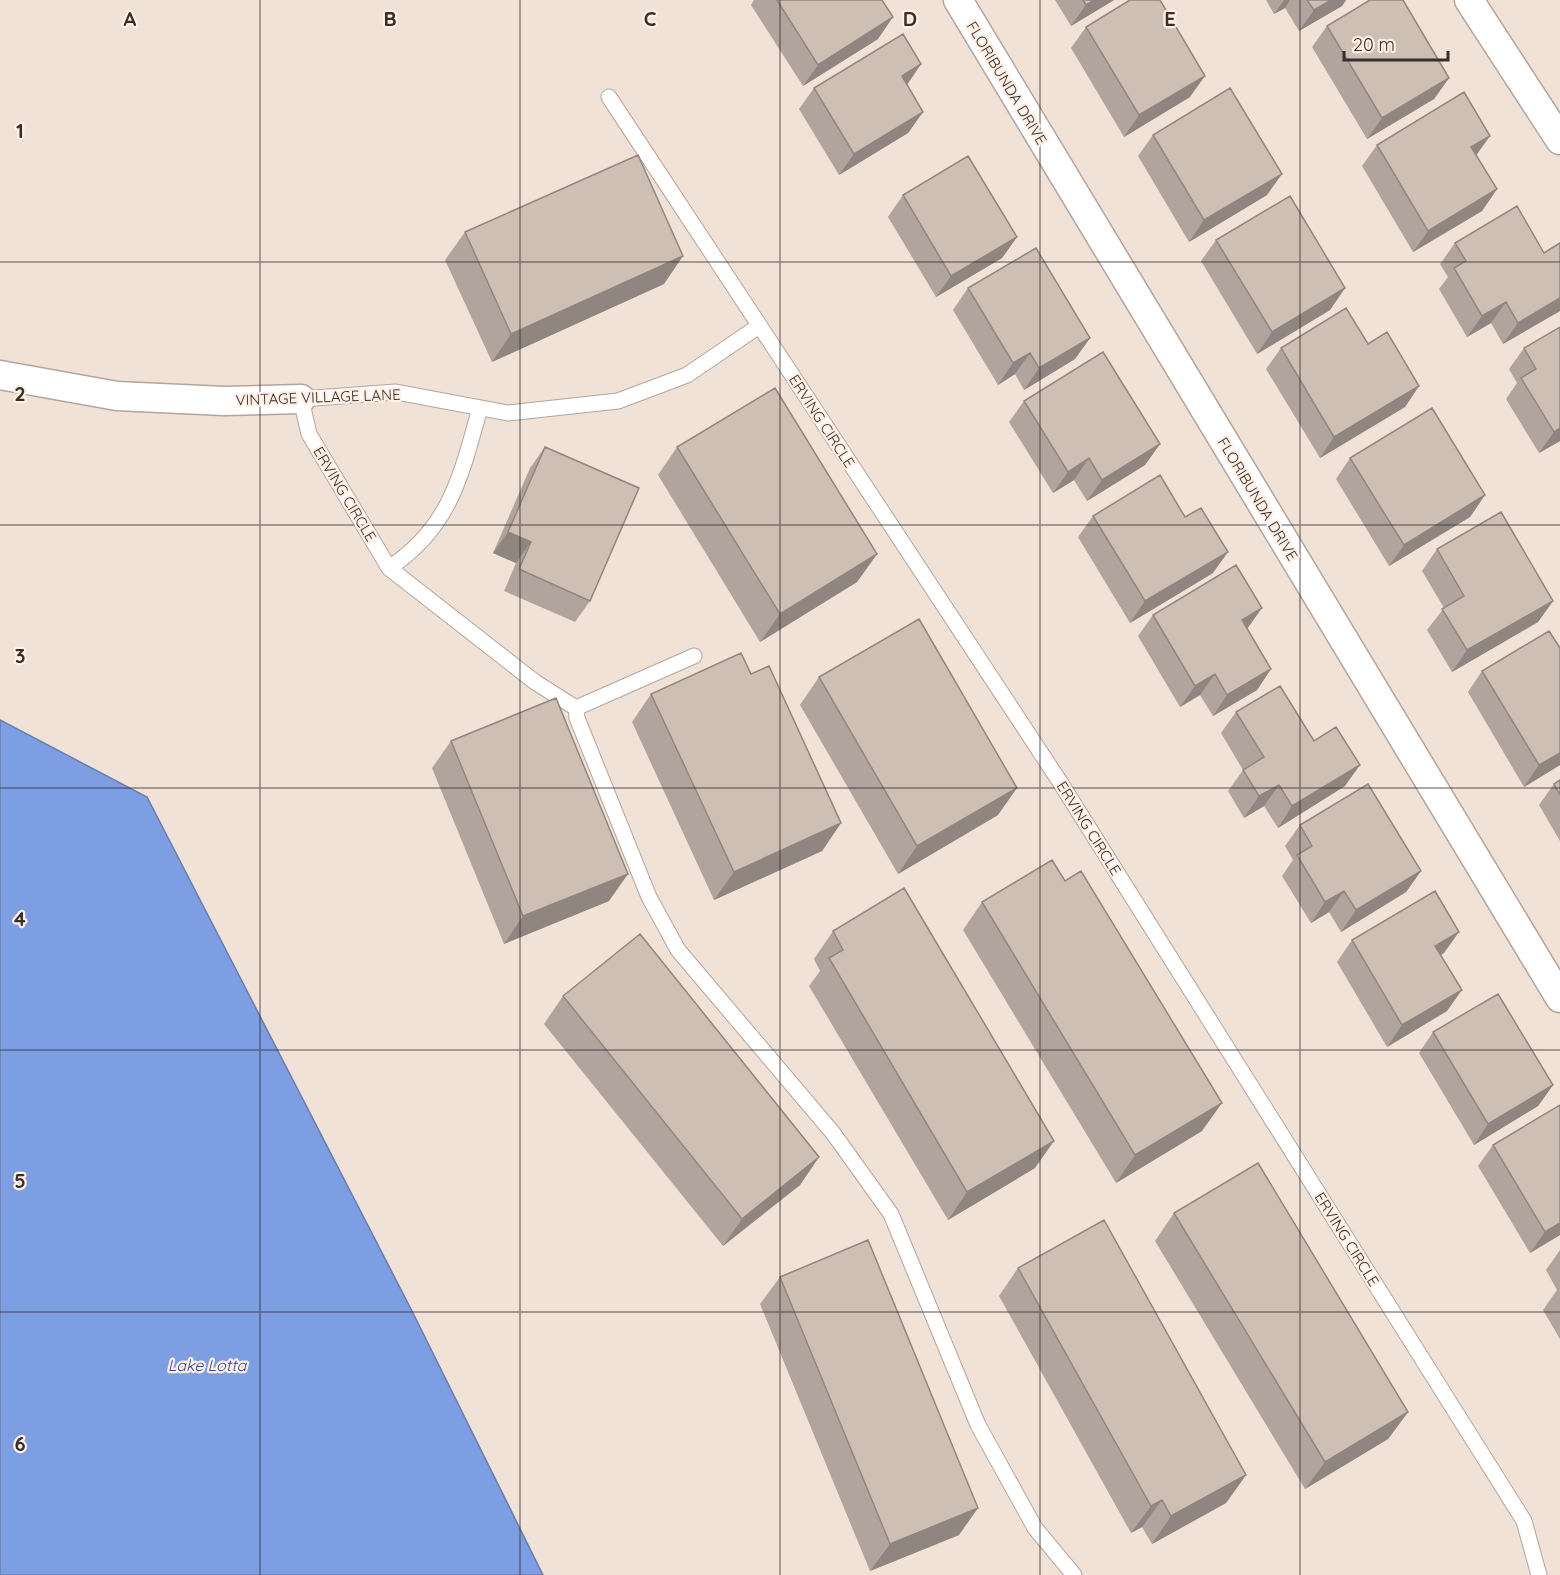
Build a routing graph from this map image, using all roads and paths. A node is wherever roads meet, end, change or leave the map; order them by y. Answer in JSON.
{"nodes":[{"id":1,"x":958,"y":0,"type":"edge"},
{"id":2,"x":1469,"y":0,"type":"edge"},
{"id":3,"x":609,"y":97,"type":"dead end"},
{"id":4,"x":1560,"y":140,"type":"edge"},
{"id":5,"x":759,"y":326,"type":"junction"},
{"id":6,"x":0,"y":375,"type":"edge"},
{"id":7,"x":301,"y":399,"type":"junction"},
{"id":8,"x":480,"y":408,"type":"junction"},
{"id":9,"x":389,"y":568,"type":"junction"},
{"id":10,"x":694,"y":656,"type":"dead end"},
{"id":11,"x":576,"y":708,"type":"junction"},
{"id":12,"x":1560,"y":998,"type":"edge"},
{"id":13,"x":1074,"y":1575,"type":"edge"},
{"id":14,"x":1539,"y":1575,"type":"edge"}],
"edges":[{"from":1,"to":12,"type":"street","name":"FLORIBUNDA DRIVE"},
{"from":2,"to":4,"type":"street"},
{"from":3,"to":5,"type":"lane","name":"ERVING CIRCLE"},
{"from":5,"to":8,"type":"lane","name":"VINTAGE VILLAGE LANE"},
{"from":5,"to":14,"type":"lane","name":"ERVING CIRCLE"},
{"from":6,"to":7,"type":"street","name":"VINTAGE VILLAGE LANE"},
{"from":7,"to":8,"type":"lane","name":"VINTAGE VILLAGE LANE"},
{"from":7,"to":9,"type":"lane","name":"ERVING CIRCLE"},
{"from":8,"to":9,"type":"lane"},
{"from":9,"to":11,"type":"lane","name":"ERVING CIRCLE"},
{"from":10,"to":11,"type":"lane"},
{"from":11,"to":13,"type":"lane"}]}
